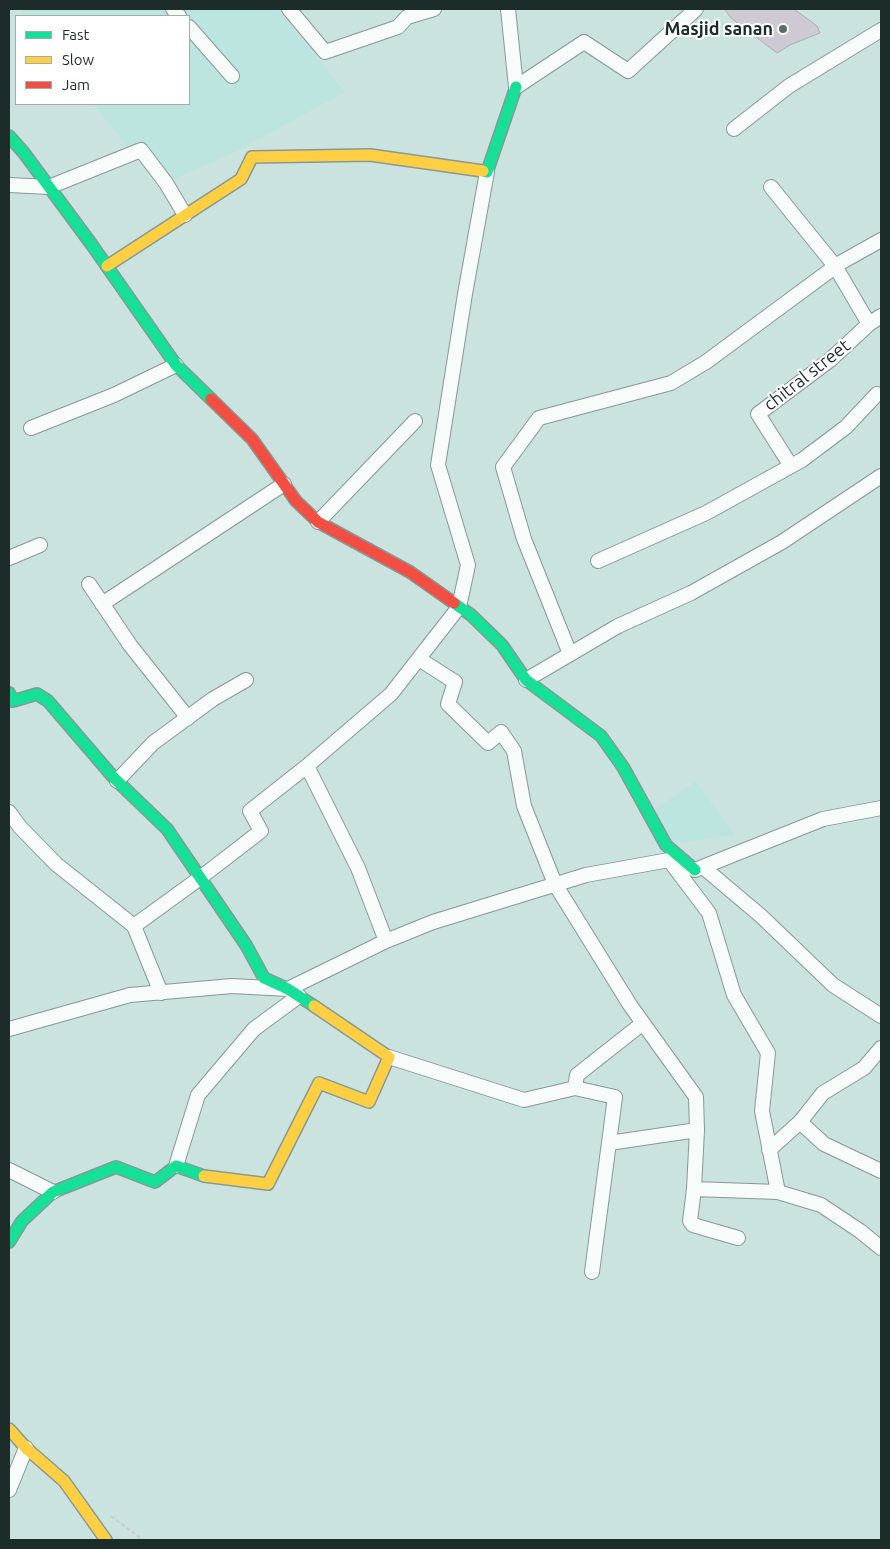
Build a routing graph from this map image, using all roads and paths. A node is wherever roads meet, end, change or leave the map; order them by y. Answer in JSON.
{"nodes":[{"id":1,"x":289,"y":9,"type":"edge"},
{"id":2,"x":434,"y":9,"type":"edge"},
{"id":3,"x":508,"y":9,"type":"edge"},
{"id":4,"x":696,"y":9,"type":"edge"},
{"id":5,"x":190,"y":28,"type":"edge"},
{"id":6,"x":881,"y":30,"type":"edge"},
{"id":7,"x":232,"y":76,"type":"dead end"},
{"id":8,"x":516,"y":87,"type":"junction"},
{"id":9,"x":734,"y":129,"type":"dead end"},
{"id":10,"x":9,"y":136,"type":"edge"},
{"id":11,"x":487,"y":172,"type":"junction"},
{"id":12,"x":9,"y":185,"type":"edge"},
{"id":13,"x":49,"y":187,"type":"junction"},
{"id":14,"x":772,"y":187,"type":"dead end"},
{"id":15,"x":185,"y":215,"type":"junction"},
{"id":16,"x":881,"y":240,"type":"edge"},
{"id":17,"x":107,"y":266,"type":"junction"},
{"id":18,"x":835,"y":266,"type":"junction"},
{"id":19,"x":881,"y":316,"type":"edge"},
{"id":20,"x":869,"y":324,"type":"junction"},
{"id":21,"x":176,"y":365,"type":"junction"},
{"id":22,"x":880,"y":395,"type":"edge"},
{"id":23,"x":415,"y":421,"type":"dead end"},
{"id":24,"x":32,"y":428,"type":"dead end"},
{"id":25,"x":791,"y":466,"type":"junction"},
{"id":26,"x":881,"y":476,"type":"edge"},
{"id":27,"x":284,"y":484,"type":"junction"},
{"id":28,"x":318,"y":522,"type":"junction"},
{"id":29,"x":40,"y":545,"type":"dead end"},
{"id":30,"x":9,"y":558,"type":"edge"},
{"id":31,"x":598,"y":561,"type":"dead end"},
{"id":32,"x":89,"y":584,"type":"dead end"},
{"id":33,"x":102,"y":604,"type":"junction"},
{"id":34,"x":459,"y":607,"type":"junction"},
{"id":35,"x":570,"y":654,"type":"junction"},
{"id":36,"x":418,"y":659,"type":"junction"},
{"id":37,"x":246,"y":680,"type":"dead end"},
{"id":38,"x":526,"y":680,"type":"junction"},
{"id":39,"x":9,"y":693,"type":"edge"},
{"id":40,"x":188,"y":718,"type":"junction"},
{"id":41,"x":308,"y":766,"type":"junction"},
{"id":42,"x":117,"y":781,"type":"junction"},
{"id":43,"x":881,"y":808,"type":"edge"},
{"id":44,"x":9,"y":812,"type":"edge"},
{"id":45,"x":669,"y":860,"type":"junction"},
{"id":46,"x":699,"y":869,"type":"junction"},
{"id":47,"x":200,"y":878,"type":"junction"},
{"id":48,"x":555,"y":884,"type":"junction"},
{"id":49,"x":134,"y":926,"type":"junction"},
{"id":50,"x":386,"y":941,"type":"junction"},
{"id":51,"x":161,"y":992,"type":"junction"},
{"id":52,"x":294,"y":992,"type":"junction"},
{"id":53,"x":881,"y":1016,"type":"edge"},
{"id":54,"x":643,"y":1023,"type":"junction"},
{"id":55,"x":9,"y":1029,"type":"edge"},
{"id":56,"x":881,"y":1048,"type":"edge"},
{"id":57,"x":390,"y":1057,"type":"junction"},
{"id":58,"x":575,"y":1088,"type":"junction"},
{"id":59,"x":800,"y":1122,"type":"junction"},
{"id":60,"x":697,"y":1130,"type":"junction"},
{"id":61,"x":609,"y":1143,"type":"junction"},
{"id":62,"x":769,"y":1150,"type":"junction"},
{"id":63,"x":176,"y":1166,"type":"junction"},
{"id":64,"x":9,"y":1170,"type":"edge"},
{"id":65,"x":881,"y":1170,"type":"edge"},
{"id":66,"x":694,"y":1189,"type":"junction"},
{"id":67,"x":53,"y":1192,"type":"junction"},
{"id":68,"x":778,"y":1192,"type":"junction"},
{"id":69,"x":738,"y":1238,"type":"dead end"},
{"id":70,"x":9,"y":1242,"type":"edge"},
{"id":71,"x":880,"y":1243,"type":"edge"},
{"id":72,"x":592,"y":1272,"type":"dead end"},
{"id":73,"x":9,"y":1429,"type":"edge"},
{"id":74,"x":26,"y":1448,"type":"junction"},
{"id":75,"x":9,"y":1490,"type":"edge"},
{"id":76,"x":106,"y":1540,"type":"edge"}],
"edges":[{"from":1,"to":2,"type":"street"},
{"from":3,"to":8,"type":"street"},
{"from":4,"to":8,"type":"street"},
{"from":5,"to":7,"type":"street"},
{"from":6,"to":9,"type":"street"},
{"from":8,"to":11,"type":"street"},
{"from":10,"to":13,"type":"street"},
{"from":11,"to":15,"type":"street"},
{"from":11,"to":34,"type":"street"},
{"from":12,"to":13,"type":"street"},
{"from":13,"to":15,"type":"street"},
{"from":13,"to":17,"type":"street"},
{"from":14,"to":18,"type":"street"},
{"from":15,"to":17,"type":"street"},
{"from":16,"to":18,"type":"street"},
{"from":17,"to":21,"type":"street"},
{"from":18,"to":20,"type":"street"},
{"from":18,"to":35,"type":"street"},
{"from":19,"to":20,"type":"street","name":"chitral street"},
{"from":20,"to":25,"type":"street","name":"chitral street"},
{"from":21,"to":24,"type":"street"},
{"from":21,"to":27,"type":"street"},
{"from":22,"to":25,"type":"street"},
{"from":23,"to":28,"type":"street"},
{"from":25,"to":31,"type":"street"},
{"from":26,"to":35,"type":"street"},
{"from":27,"to":28,"type":"street"},
{"from":27,"to":33,"type":"street"},
{"from":28,"to":34,"type":"street"},
{"from":29,"to":30,"type":"street"},
{"from":32,"to":33,"type":"street"},
{"from":33,"to":40,"type":"street"},
{"from":34,"to":36,"type":"street"},
{"from":34,"to":38,"type":"street"},
{"from":35,"to":38,"type":"street"},
{"from":36,"to":41,"type":"street"},
{"from":36,"to":48,"type":"street"},
{"from":37,"to":40,"type":"street"},
{"from":38,"to":46,"type":"street"},
{"from":39,"to":42,"type":"street"},
{"from":40,"to":42,"type":"street"},
{"from":41,"to":47,"type":"street"},
{"from":41,"to":50,"type":"street"},
{"from":42,"to":47,"type":"street"},
{"from":43,"to":46,"type":"street"},
{"from":44,"to":49,"type":"street"},
{"from":45,"to":46,"type":"street"},
{"from":45,"to":48,"type":"street"},
{"from":45,"to":62,"type":"street"},
{"from":46,"to":53,"type":"street"},
{"from":47,"to":49,"type":"street"},
{"from":47,"to":52,"type":"street"},
{"from":48,"to":50,"type":"street"},
{"from":48,"to":54,"type":"street"},
{"from":49,"to":51,"type":"street"},
{"from":50,"to":52,"type":"street"},
{"from":51,"to":52,"type":"street"},
{"from":51,"to":55,"type":"street"},
{"from":52,"to":57,"type":"street"},
{"from":52,"to":63,"type":"street"},
{"from":54,"to":58,"type":"street"},
{"from":54,"to":60,"type":"street"},
{"from":56,"to":59,"type":"street"},
{"from":57,"to":58,"type":"street"},
{"from":57,"to":63,"type":"street"},
{"from":58,"to":61,"type":"street"},
{"from":59,"to":62,"type":"street"},
{"from":59,"to":65,"type":"street"},
{"from":60,"to":61,"type":"street"},
{"from":60,"to":66,"type":"street"},
{"from":61,"to":72,"type":"street"},
{"from":62,"to":68,"type":"street"},
{"from":63,"to":67,"type":"street"},
{"from":64,"to":67,"type":"street"},
{"from":66,"to":68,"type":"street"},
{"from":66,"to":69,"type":"street"},
{"from":67,"to":70,"type":"street"},
{"from":68,"to":71,"type":"street"},
{"from":73,"to":74,"type":"street"},
{"from":74,"to":75,"type":"street"},
{"from":74,"to":76,"type":"street"}]}
